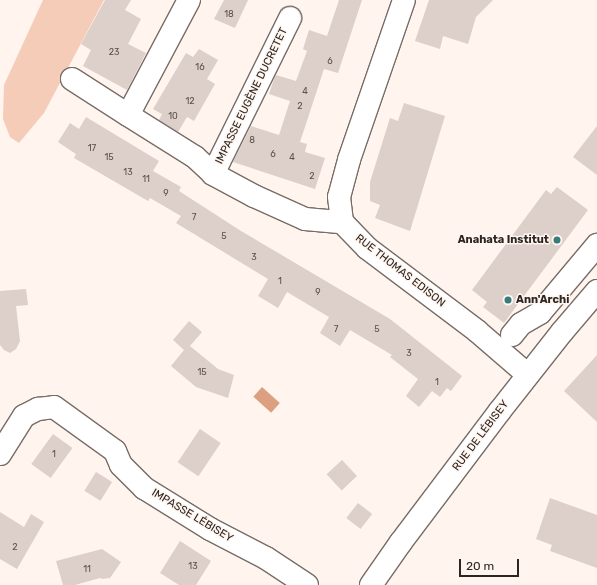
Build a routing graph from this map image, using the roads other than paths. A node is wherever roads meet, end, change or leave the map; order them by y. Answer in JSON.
{"nodes":[{"id":1,"x":189,"y":0,"type":"edge"},
{"id":2,"x":404,"y":0,"type":"edge"},
{"id":3,"x":290,"y":18,"type":"dead end"},
{"id":4,"x":72,"y":79,"type":"dead end"},
{"id":5,"x":128,"y":115,"type":"junction"},
{"id":6,"x":213,"y":174,"type":"junction"},
{"id":7,"x":342,"y":222,"type":"junction"},
{"id":8,"x":597,"y":245,"type":"edge"},
{"id":9,"x":595,"y":299,"type":"edge"},
{"id":10,"x":512,"y":335,"type":"dead end"},
{"id":11,"x":528,"y":376,"type":"junction"},
{"id":12,"x":0,"y":454,"type":"edge"},
{"id":13,"x":307,"y":585,"type":"edge"},
{"id":14,"x":371,"y":585,"type":"edge"}],
"edges":[{"from":1,"to":5,"type":"street"},
{"from":2,"to":7,"type":"street"},
{"from":3,"to":6,"type":"street","name":"IMPASSE EUGÈNE DUCRETET"},
{"from":4,"to":5,"type":"street"},
{"from":5,"to":6,"type":"street"},
{"from":6,"to":7,"type":"street"},
{"from":7,"to":11,"type":"street","name":"RUE THOMAS EDISON"},
{"from":8,"to":10,"type":"street"},
{"from":9,"to":11,"type":"street","name":"RUE DE LÉBISEY"},
{"from":11,"to":14,"type":"street","name":"RUE DE LÉBISEY"},
{"from":12,"to":13,"type":"street","name":"IMPASSE LÉBISEY"}]}
